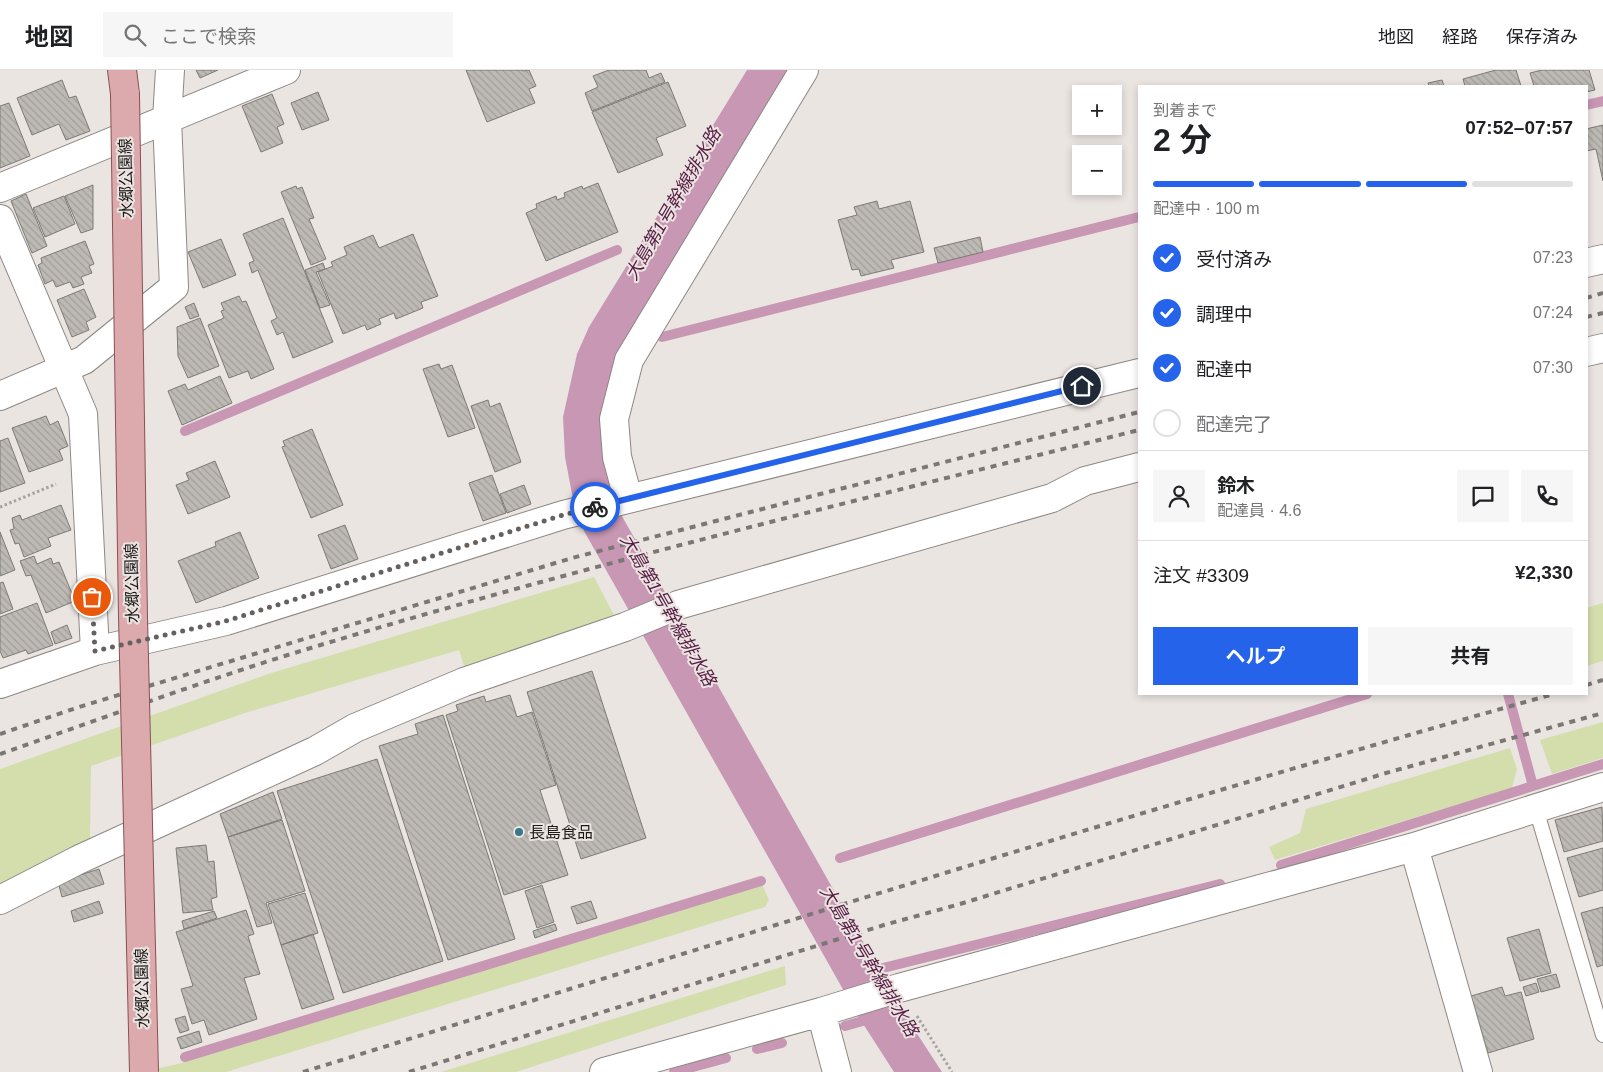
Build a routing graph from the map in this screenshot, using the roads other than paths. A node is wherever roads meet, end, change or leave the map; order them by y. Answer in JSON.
{"nodes":[{"id":1,"x":170,"y":70,"type":"edge"},
{"id":2,"x":286,"y":70,"type":"edge"},
{"id":3,"x":804,"y":70,"type":"edge"},
{"id":4,"x":124,"y":78,"type":"edge"},
{"id":5,"x":168,"y":119,"type":"junction"},
{"id":6,"x":0,"y":188,"type":"edge"},
{"id":7,"x":0,"y":218,"type":"edge"},
{"id":8,"x":1603,"y":259,"type":"edge"},
{"id":9,"x":1588,"y":263,"type":"edge"},
{"id":10,"x":1603,"y":348,"type":"edge"},
{"id":11,"x":1588,"y":352,"type":"edge"},
{"id":12,"x":64,"y":369,"type":"junction"},
{"id":13,"x":1138,"y":373,"type":"edge"},
{"id":14,"x":0,"y":396,"type":"edge"},
{"id":15,"x":1138,"y":467,"type":"edge"},
{"id":16,"x":622,"y":500,"type":"junction"},
{"id":17,"x":95,"y":651,"type":"junction"},
{"id":18,"x":0,"y":684,"type":"edge"},
{"id":19,"x":1603,"y":787,"type":"edge"},
{"id":20,"x":1536,"y":808,"type":"junction"},
{"id":21,"x":1414,"y":847,"type":"junction"},
{"id":22,"x":0,"y":900,"type":"edge"},
{"id":23,"x":833,"y":1008,"type":"junction"},
{"id":24,"x":1603,"y":1035,"type":"edge"},
{"id":25,"x":144,"y":1072,"type":"edge"},
{"id":26,"x":604,"y":1072,"type":"edge"},
{"id":27,"x":837,"y":1072,"type":"edge"},
{"id":28,"x":1478,"y":1072,"type":"edge"}],
"edges":[{"from":1,"to":5,"type":"street"},
{"from":2,"to":5,"type":"street"},
{"from":3,"to":16,"type":"street"},
{"from":4,"to":25,"type":"main road","name":"水郷公園線","bridge":true},
{"from":5,"to":6,"type":"street"},
{"from":5,"to":12,"type":"street"},
{"from":7,"to":12,"type":"street"},
{"from":8,"to":9,"type":"street"},
{"from":10,"to":11,"type":"street"},
{"from":12,"to":14,"type":"street"},
{"from":12,"to":17,"type":"street"},
{"from":13,"to":16,"type":"street"},
{"from":15,"to":22,"type":"street"},
{"from":16,"to":17,"type":"street"},
{"from":17,"to":18,"type":"street"},
{"from":19,"to":20,"type":"street"},
{"from":20,"to":21,"type":"street"},
{"from":20,"to":24,"type":"lane"},
{"from":21,"to":23,"type":"street"},
{"from":21,"to":28,"type":"street"},
{"from":23,"to":26,"type":"street"},
{"from":23,"to":27,"type":"street"}]}
